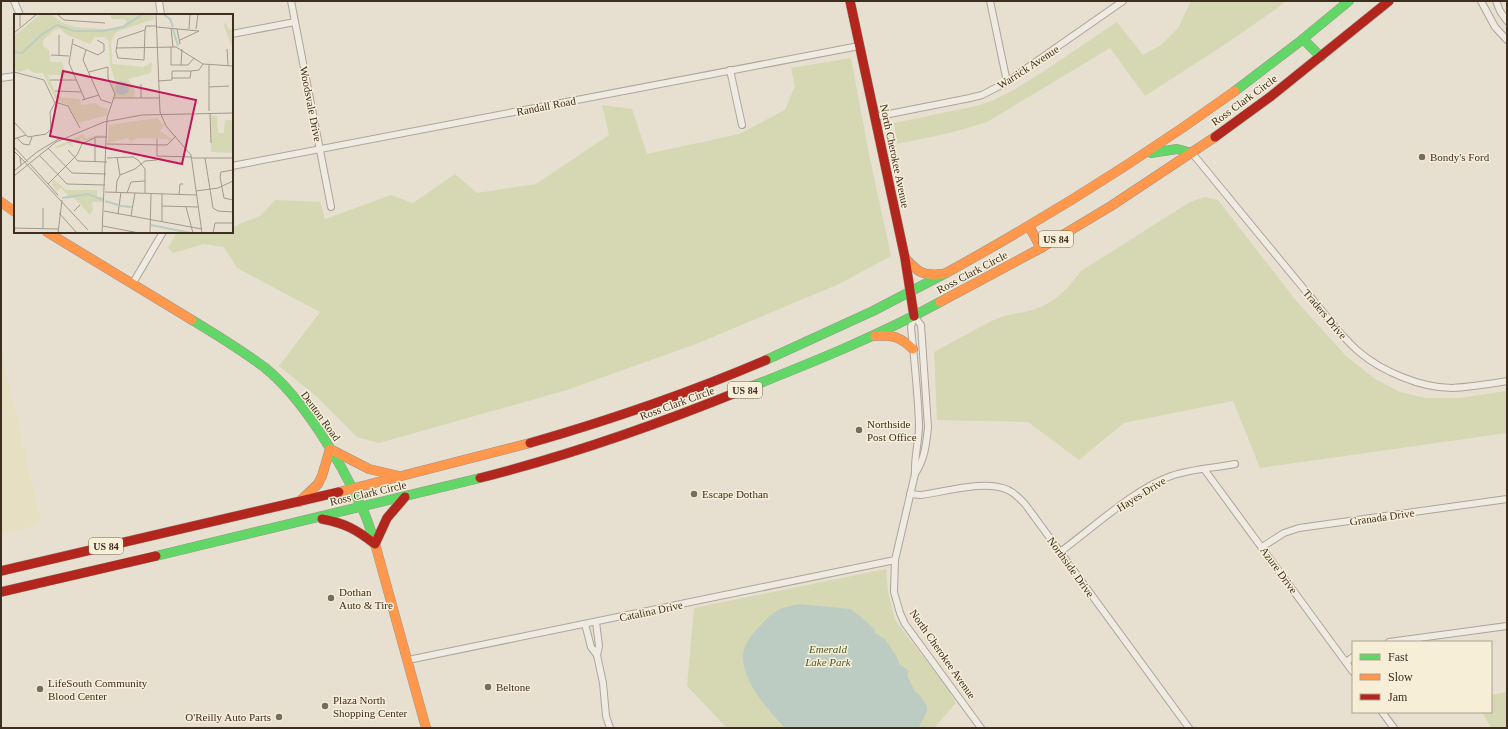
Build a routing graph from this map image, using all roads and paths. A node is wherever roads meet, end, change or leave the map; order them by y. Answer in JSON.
{"nodes":[{"id":1,"x":14,"y":1,"type":"edge"},
{"id":2,"x":159,"y":1,"type":"edge"},
{"id":3,"x":291,"y":1,"type":"edge"},
{"id":4,"x":850,"y":1,"type":"edge"},
{"id":5,"x":990,"y":1,"type":"edge"},
{"id":6,"x":1123,"y":1,"type":"edge"},
{"id":7,"x":1349,"y":1,"type":"edge"},
{"id":8,"x":1389,"y":1,"type":"edge"},
{"id":9,"x":1481,"y":1,"type":"edge"},
{"id":10,"x":1496,"y":1,"type":"edge"},
{"id":11,"x":20,"y":14,"type":"edge"},
{"id":12,"x":161,"y":14,"type":"edge"},
{"id":13,"x":1507,"y":21,"type":"edge"},
{"id":14,"x":295,"y":22,"type":"junction"},
{"id":15,"x":233,"y":34,"type":"edge"},
{"id":16,"x":1303,"y":39,"type":"junction"},
{"id":17,"x":1507,"y":40,"type":"edge"},
{"id":18,"x":859,"y":46,"type":"junction"},
{"id":19,"x":1321,"y":57,"type":"junction"},
{"id":20,"x":730,"y":70,"type":"junction"},
{"id":21,"x":14,"y":76,"type":"edge"},
{"id":22,"x":1,"y":78,"type":"edge"},
{"id":23,"x":1007,"y":82,"type":"junction"},
{"id":24,"x":874,"y":117,"type":"junction"},
{"id":25,"x":742,"y":125,"type":"dead end"},
{"id":26,"x":320,"y":150,"type":"junction"},
{"id":27,"x":1192,"y":153,"type":"junction"},
{"id":28,"x":1142,"y":156,"type":"junction"},
{"id":29,"x":233,"y":166,"type":"edge"},
{"id":30,"x":1,"y":202,"type":"edge"},
{"id":31,"x":331,"y":207,"type":"dead end"},
{"id":32,"x":14,"y":211,"type":"edge"},
{"id":33,"x":1029,"y":226,"type":"junction"},
{"id":34,"x":49,"y":233,"type":"edge"},
{"id":35,"x":163,"y":233,"type":"edge"},
{"id":36,"x":1041,"y":248,"type":"junction"},
{"id":37,"x":905,"y":258,"type":"junction"},
{"id":38,"x":949,"y":273,"type":"junction"},
{"id":39,"x":133,"y":283,"type":"junction"},
{"id":40,"x":912,"y":293,"type":"junction"},
{"id":41,"x":914,"y":316,"type":"junction"},
{"id":42,"x":868,"y":336,"type":"junction"},
{"id":43,"x":913,"y":349,"type":"junction"},
{"id":44,"x":1507,"y":381,"type":"edge"},
{"id":45,"x":670,"y":398,"type":"junction"},
{"id":46,"x":677,"y":417,"type":"junction"},
{"id":47,"x":330,"y":449,"type":"junction"},
{"id":48,"x":549,"y":449,"type":"junction"},
{"id":49,"x":1235,"y":464,"type":"dead end"},
{"id":50,"x":1204,"y":469,"type":"junction"},
{"id":51,"x":464,"y":472,"type":"junction"},
{"id":52,"x":915,"y":474,"type":"junction"},
{"id":53,"x":404,"y":477,"type":"junction"},
{"id":54,"x":353,"y":489,"type":"junction"},
{"id":55,"x":910,"y":494,"type":"junction"},
{"id":56,"x":406,"y":497,"type":"junction"},
{"id":57,"x":1507,"y":500,"type":"edge"},
{"id":58,"x":299,"y":502,"type":"junction"},
{"id":59,"x":362,"y":507,"type":"junction"},
{"id":60,"x":316,"y":518,"type":"junction"},
{"id":61,"x":120,"y":543,"type":"junction"},
{"id":62,"x":375,"y":544,"type":"junction"},
{"id":63,"x":1262,"y":547,"type":"junction"},
{"id":64,"x":1060,"y":552,"type":"junction"},
{"id":65,"x":895,"y":560,"type":"junction"},
{"id":66,"x":117,"y":565,"type":"junction"},
{"id":67,"x":1,"y":571,"type":"edge"},
{"id":68,"x":1,"y":592,"type":"edge"},
{"id":69,"x":596,"y":622,"type":"junction"},
{"id":70,"x":585,"y":624,"type":"junction"},
{"id":71,"x":1507,"y":626,"type":"edge"},
{"id":72,"x":1396,"y":641,"type":"edge"},
{"id":73,"x":597,"y":655,"type":"junction"},
{"id":74,"x":1352,"y":658,"type":"edge"},
{"id":75,"x":408,"y":660,"type":"junction"},
{"id":76,"x":1346,"y":662,"type":"junction"},
{"id":77,"x":1352,"y":671,"type":"edge"},
{"id":78,"x":1383,"y":713,"type":"edge"},
{"id":79,"x":426,"y":728,"type":"edge"},
{"id":80,"x":610,"y":728,"type":"edge"},
{"id":81,"x":981,"y":728,"type":"edge"},
{"id":82,"x":1189,"y":728,"type":"edge"},
{"id":83,"x":1394,"y":728,"type":"edge"}],
"edges":[{"from":1,"to":11,"type":"street"},
{"from":2,"to":12,"type":"street"},
{"from":3,"to":14,"type":"street","name":"Woodsvale Drive"},
{"from":4,"to":18,"type":"main road","name":"North Cherokee Avenue"},
{"from":5,"to":23,"type":"street"},
{"from":6,"to":23,"type":"street","name":"Warrick Avenue"},
{"from":7,"to":16,"type":"main road","name":"Ross Clark Circle","number":"US 84"},
{"from":8,"to":19,"type":"main road","name":"Ross Clark Circle","number":"US 84"},
{"from":9,"to":17,"type":"street"},
{"from":10,"to":13,"type":"street"},
{"from":14,"to":15,"type":"street"},
{"from":14,"to":26,"type":"street","name":"Woodsvale Drive"},
{"from":16,"to":19,"type":"main road"},
{"from":16,"to":28,"type":"main road","name":"Ross Clark Circle","number":"US 84"},
{"from":18,"to":20,"type":"street","name":"Randall Road"},
{"from":18,"to":24,"type":"main road","name":"North Cherokee Avenue"},
{"from":19,"to":27,"type":"main road","name":"Ross Clark Circle","number":"US 84"},
{"from":20,"to":25,"type":"street"},
{"from":20,"to":26,"type":"street","name":"Randall Road"},
{"from":21,"to":22,"type":"street"},
{"from":23,"to":24,"type":"street","name":"Warrick Avenue"},
{"from":24,"to":37,"type":"main road","name":"North Cherokee Avenue"},
{"from":26,"to":29,"type":"street","name":"Randall Road"},
{"from":26,"to":31,"type":"street","name":"Woodsvale Drive"},
{"from":27,"to":28,"type":"main road"},
{"from":27,"to":36,"type":"main road","name":"Ross Clark Circle","number":"US 84"},
{"from":27,"to":44,"type":"street","name":"Traders Drive"},
{"from":28,"to":33,"type":"main road","name":"Ross Clark Circle","number":"US 84"},
{"from":30,"to":32,"type":"main road"},
{"from":33,"to":36,"type":"main road"},
{"from":33,"to":38,"type":"main road","name":"Ross Clark Circle","number":"US 84"},
{"from":34,"to":39,"type":"main road","name":"Denton Road"},
{"from":35,"to":39,"type":"street"},
{"from":36,"to":41,"type":"main road","name":"Ross Clark Circle","number":"US 84"},
{"from":37,"to":38,"type":"main road"},
{"from":37,"to":40,"type":"main road","name":"North Cherokee Avenue"},
{"from":38,"to":40,"type":"main road","name":"Ross Clark Circle","number":"US 84"},
{"from":39,"to":47,"type":"main road","name":"Denton Road"},
{"from":40,"to":41,"type":"main road","name":"North Cherokee Avenue"},
{"from":40,"to":45,"type":"main road","name":"Ross Clark Circle","number":"US 84"},
{"from":41,"to":42,"type":"main road","name":"Ross Clark Circle","number":"US 84"},
{"from":41,"to":43,"type":"street","name":"North Cherokee Avenue"},
{"from":41,"to":52,"type":"street","name":"North Cherokee Avenue"},
{"from":42,"to":43,"type":"main road"},
{"from":42,"to":46,"type":"main road","name":"Ross Clark Circle","number":"US 84"},
{"from":43,"to":52,"type":"street","name":"North Cherokee Avenue"},
{"from":45,"to":46,"type":"main road"},
{"from":45,"to":48,"type":"main road","name":"Ross Clark Circle","number":"US 84"},
{"from":46,"to":48,"type":"main road","name":"Ross Clark Circle","number":"US 84"},
{"from":47,"to":53,"type":"main road"},
{"from":47,"to":54,"type":"main road","name":"Denton Road"},
{"from":47,"to":58,"type":"main road"},
{"from":48,"to":51,"type":"main road","name":"Ross Clark Circle","number":"US 84"},
{"from":48,"to":51,"type":"main road","name":"Ross Clark Circle","number":"US 84"},
{"from":49,"to":50,"type":"street","name":"Hayes Drive"},
{"from":50,"to":63,"type":"street","name":"Azure Drive"},
{"from":50,"to":64,"type":"street","name":"Hayes Drive"},
{"from":51,"to":53,"type":"main road","name":"Ross Clark Circle","number":"US 84"},
{"from":51,"to":56,"type":"main road","name":"Ross Clark Circle","number":"US 84"},
{"from":52,"to":55,"type":"street","name":"North Cherokee Avenue"},
{"from":53,"to":54,"type":"main road","name":"Ross Clark Circle","number":"US 84"},
{"from":54,"to":58,"type":"main road","name":"Ross Clark Circle","number":"US 84"},
{"from":54,"to":59,"type":"main road","name":"Denton Road"},
{"from":55,"to":64,"type":"street","name":"Northside Drive"},
{"from":55,"to":65,"type":"street","name":"North Cherokee Avenue"},
{"from":56,"to":59,"type":"main road","name":"Ross Clark Circle","number":"US 84"},
{"from":56,"to":62,"type":"main road"},
{"from":57,"to":63,"type":"street","name":"Granada Drive"},
{"from":58,"to":61,"type":"main road","name":"Ross Clark Circle","number":"US 84"},
{"from":59,"to":60,"type":"main road","name":"Ross Clark Circle","number":"US 84"},
{"from":59,"to":62,"type":"main road","name":"Denton Road"},
{"from":60,"to":62,"type":"main road"},
{"from":60,"to":66,"type":"main road","name":"Ross Clark Circle","number":"US 84"},
{"from":61,"to":66,"type":"main road"},
{"from":61,"to":67,"type":"main road","name":"Ross Clark Circle","number":"US 84"},
{"from":62,"to":75,"type":"main road","name":"Denton Road"},
{"from":63,"to":76,"type":"street","name":"Azure Drive"},
{"from":64,"to":82,"type":"street","name":"Northside Drive"},
{"from":65,"to":69,"type":"street","name":"Catalina Drive"},
{"from":65,"to":81,"type":"street","name":"North Cherokee Avenue"},
{"from":66,"to":68,"type":"main road","name":"Ross Clark Circle","number":"US 84"},
{"from":69,"to":70,"type":"street","name":"Catalina Drive"},
{"from":69,"to":73,"type":"street"},
{"from":70,"to":73,"type":"street"},
{"from":70,"to":75,"type":"street","name":"Catalina Drive"},
{"from":71,"to":72,"type":"street"},
{"from":73,"to":80,"type":"street"},
{"from":74,"to":76,"type":"street"},
{"from":75,"to":79,"type":"main road","name":"Denton Road"},
{"from":76,"to":77,"type":"street","name":"Azure Drive"},
{"from":78,"to":83,"type":"street"}]}
